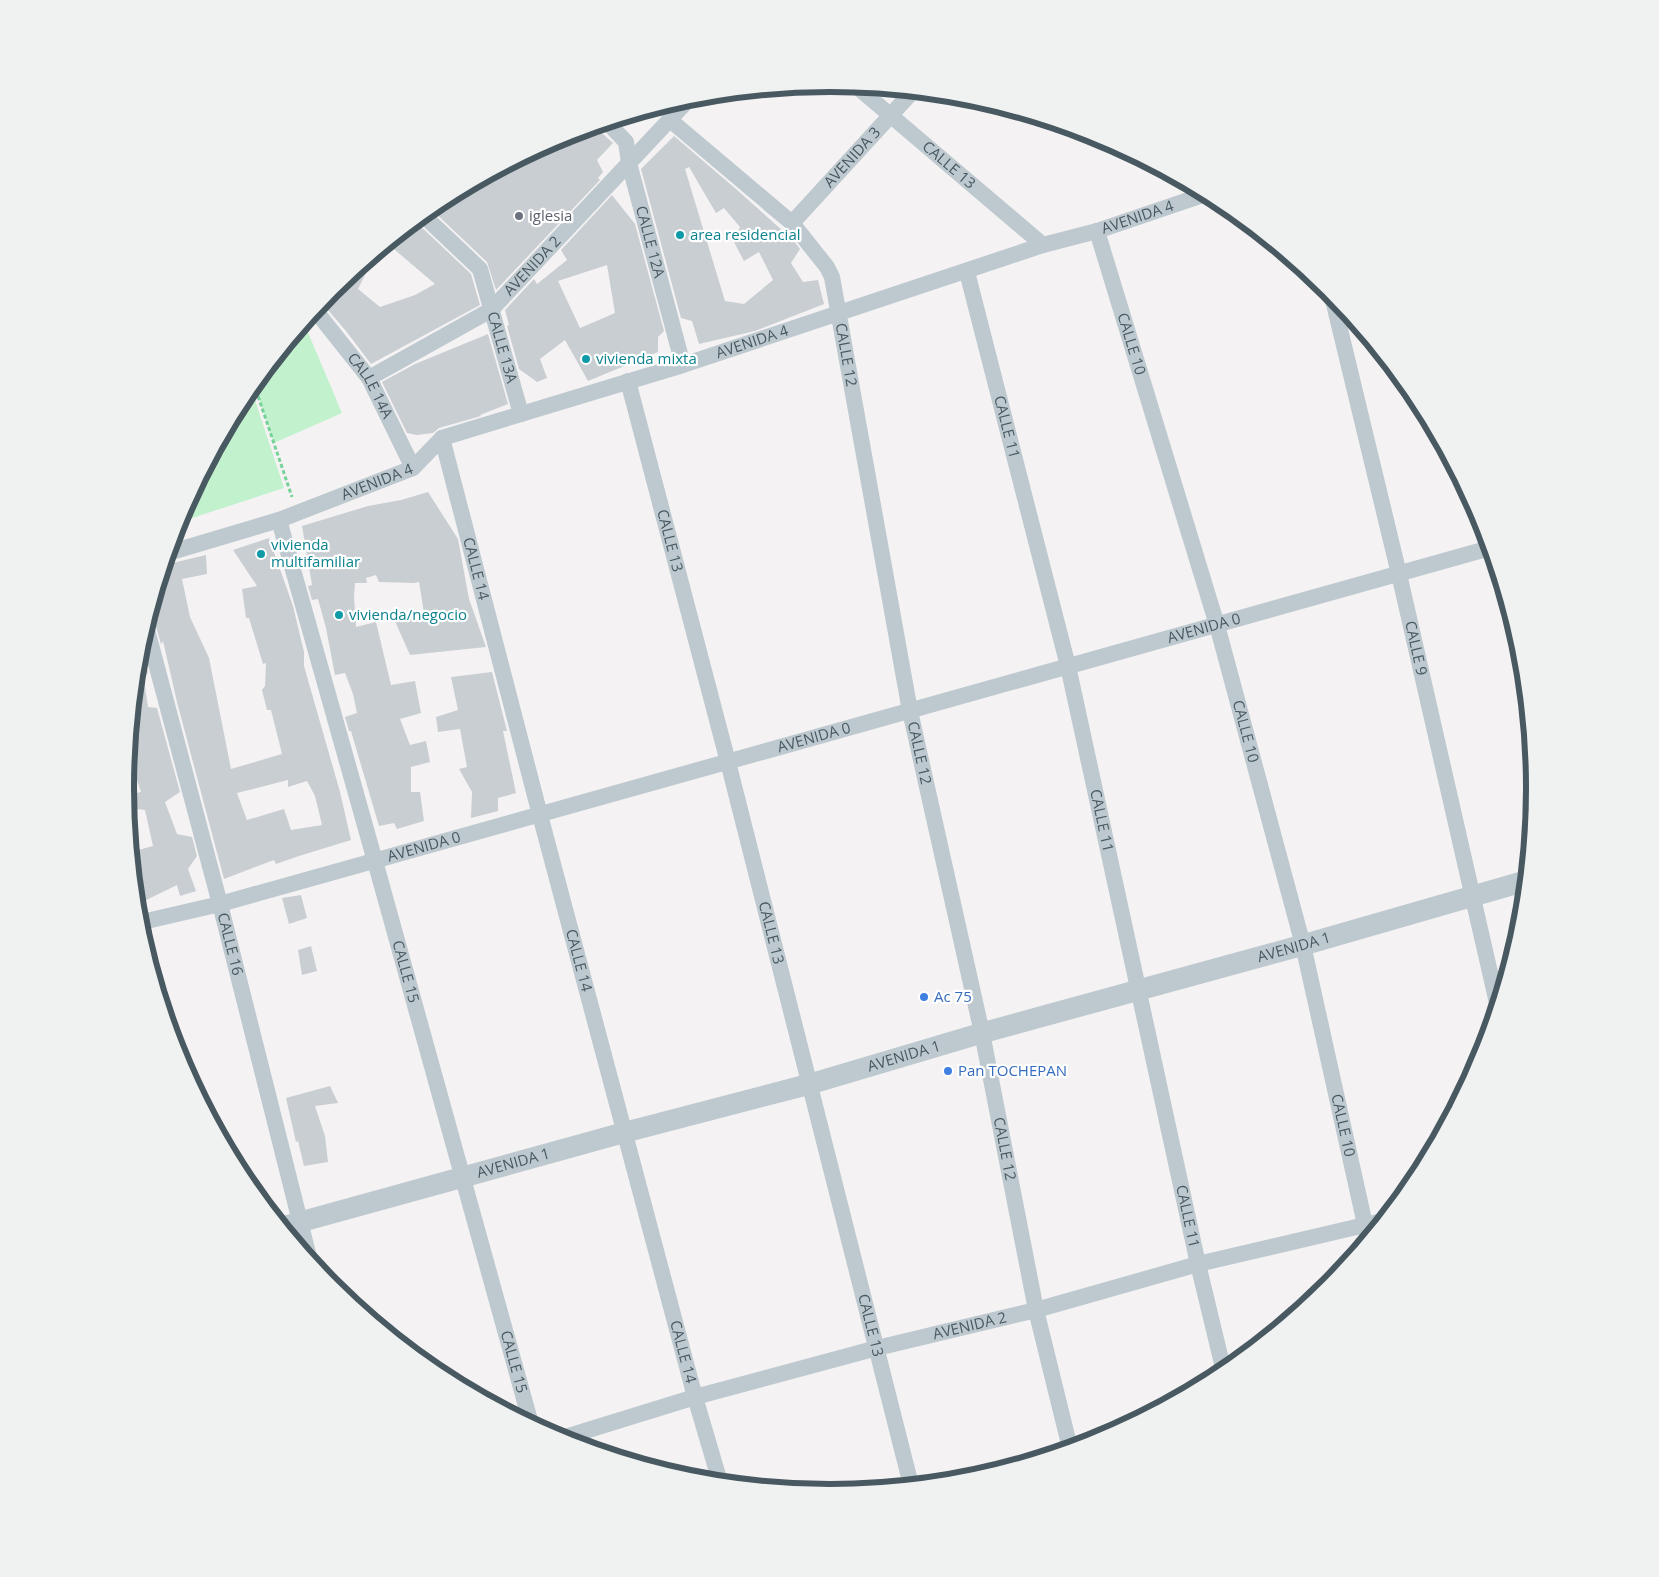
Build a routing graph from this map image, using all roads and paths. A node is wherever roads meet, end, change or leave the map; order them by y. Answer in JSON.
{"nodes":[{"id":1,"x":865,"y":94,"type":"edge"},
{"id":2,"x":908,"y":97,"type":"edge"},
{"id":3,"x":680,"y":109,"type":"edge"},
{"id":4,"x":890,"y":116,"type":"junction"},
{"id":5,"x":670,"y":120,"type":"junction"},
{"id":6,"x":612,"y":127,"type":"edge"},
{"id":7,"x":629,"y":163,"type":"junction"},
{"id":8,"x":1194,"y":196,"type":"edge"},
{"id":9,"x":428,"y":220,"type":"edge"},
{"id":10,"x":792,"y":223,"type":"junction"},
{"id":11,"x":1097,"y":231,"type":"junction"},
{"id":12,"x":1043,"y":245,"type":"junction"},
{"id":13,"x":967,"y":272,"type":"junction"},
{"id":14,"x":491,"y":310,"type":"junction"},
{"id":15,"x":1336,"y":311,"type":"edge"},
{"id":16,"x":319,"y":315,"type":"edge"},
{"id":17,"x":837,"y":315,"type":"junction"},
{"id":18,"x":683,"y":365,"type":"junction"},
{"id":19,"x":369,"y":378,"type":"junction"},
{"id":20,"x":628,"y":381,"type":"junction"},
{"id":21,"x":257,"y":393,"type":"edge"},
{"id":22,"x":521,"y":414,"type":"junction"},
{"id":23,"x":442,"y":438,"type":"junction"},
{"id":24,"x":413,"y":468,"type":"junction"},
{"id":25,"x":297,"y":512,"type":"junction"},
{"id":26,"x":279,"y":520,"type":"junction"},
{"id":27,"x":1483,"y":550,"type":"edge"},
{"id":28,"x":175,"y":551,"type":"edge"},
{"id":29,"x":1399,"y":574,"type":"junction"},
{"id":30,"x":1217,"y":625,"type":"junction"},
{"id":31,"x":150,"y":640,"type":"edge"},
{"id":32,"x":1068,"y":666,"type":"junction"},
{"id":33,"x":910,"y":711,"type":"junction"},
{"id":34,"x":728,"y":762,"type":"junction"},
{"id":35,"x":540,"y":814,"type":"junction"},
{"id":36,"x":375,"y":861,"type":"junction"},
{"id":37,"x":1519,"y":883,"type":"edge"},
{"id":38,"x":1473,"y":896,"type":"junction"},
{"id":39,"x":220,"y":904,"type":"junction"},
{"id":40,"x":146,"y":921,"type":"edge"},
{"id":41,"x":1303,"y":945,"type":"junction"},
{"id":42,"x":1140,"y":990,"type":"junction"},
{"id":43,"x":1495,"y":993,"type":"edge"},
{"id":44,"x":982,"y":1033,"type":"junction"},
{"id":45,"x":810,"y":1084,"type":"junction"},
{"id":46,"x":626,"y":1132,"type":"junction"},
{"id":47,"x":462,"y":1177,"type":"junction"},
{"id":48,"x":291,"y":1224,"type":"edge"},
{"id":49,"x":1366,"y":1232,"type":"edge"},
{"id":50,"x":297,"y":1236,"type":"edge"},
{"id":51,"x":1198,"y":1264,"type":"junction"},
{"id":52,"x":1036,"y":1310,"type":"junction"},
{"id":53,"x":877,"y":1348,"type":"junction"},
{"id":54,"x":1222,"y":1363,"type":"edge"},
{"id":55,"x":695,"y":1396,"type":"junction"},
{"id":56,"x":529,"y":1416,"type":"edge"},
{"id":57,"x":571,"y":1435,"type":"edge"},
{"id":58,"x":1069,"y":1442,"type":"edge"},
{"id":59,"x":718,"y":1475,"type":"edge"},
{"id":60,"x":910,"y":1480,"type":"edge"}],
"edges":[{"from":1,"to":4,"type":"street","name":"CALLE 13"},
{"from":2,"to":4,"type":"street","name":"AVENIDA 3"},
{"from":3,"to":5,"type":"street","name":"AVENIDA 2"},
{"from":4,"to":10,"type":"street","name":"AVENIDA 3"},
{"from":4,"to":12,"type":"street","name":"CALLE 13"},
{"from":5,"to":7,"type":"street","name":"AVENIDA 2"},
{"from":5,"to":10,"type":"street","name":"CALLE 12"},
{"from":6,"to":7,"type":"street","name":"CALLE 12A"},
{"from":7,"to":14,"type":"street","name":"AVENIDA 2"},
{"from":7,"to":18,"type":"street","name":"CALLE 12A"},
{"from":8,"to":11,"type":"street","name":"AVENIDA 4"},
{"from":9,"to":14,"type":"street","name":"CALLE 13A"},
{"from":10,"to":17,"type":"street","name":"CALLE 12"},
{"from":11,"to":12,"type":"street","name":"AVENIDA 4"},
{"from":11,"to":30,"type":"street","name":"CALLE 10"},
{"from":12,"to":13,"type":"street","name":"AVENIDA 4"},
{"from":13,"to":17,"type":"street","name":"AVENIDA 4"},
{"from":13,"to":32,"type":"street","name":"CALLE 11"},
{"from":14,"to":19,"type":"street","name":"AVENIDA 2"},
{"from":14,"to":22,"type":"street","name":"CALLE 13A"},
{"from":15,"to":29,"type":"street","name":"CALLE 9"},
{"from":16,"to":19,"type":"street","name":"CALLE 14A"},
{"from":17,"to":18,"type":"street","name":"AVENIDA 4"},
{"from":17,"to":33,"type":"street","name":"CALLE 12"},
{"from":18,"to":20,"type":"street","name":"AVENIDA 4"},
{"from":19,"to":24,"type":"street","name":"CALLE 14A"},
{"from":20,"to":22,"type":"street","name":"AVENIDA 4"},
{"from":20,"to":34,"type":"street","name":"CALLE 13"},
{"from":21,"to":25,"type":"path"},
{"from":22,"to":23,"type":"street","name":"AVENIDA 4"},
{"from":23,"to":24,"type":"street","name":"AVENIDA 4"},
{"from":23,"to":35,"type":"street","name":"CALLE 14"},
{"from":24,"to":25,"type":"street","name":"AVENIDA 4"},
{"from":25,"to":26,"type":"street","name":"AVENIDA 4"},
{"from":26,"to":28,"type":"street","name":"AVENIDA 4"},
{"from":26,"to":36,"type":"street","name":"CALLE 15"},
{"from":27,"to":29,"type":"street","name":"AVENIDA 0"},
{"from":29,"to":30,"type":"street","name":"AVENIDA 0"},
{"from":29,"to":38,"type":"street","name":"CALLE 9"},
{"from":30,"to":32,"type":"street","name":"AVENIDA 0"},
{"from":30,"to":41,"type":"street","name":"CALLE 10"},
{"from":31,"to":39,"type":"street","name":"CALLE 16"},
{"from":32,"to":33,"type":"street","name":"AVENIDA 0"},
{"from":32,"to":42,"type":"street","name":"CALLE 11"},
{"from":33,"to":34,"type":"street","name":"AVENIDA 0"},
{"from":33,"to":44,"type":"street","name":"CALLE 12"},
{"from":34,"to":35,"type":"street","name":"AVENIDA 0"},
{"from":34,"to":45,"type":"street","name":"CALLE 13"},
{"from":35,"to":36,"type":"street","name":"AVENIDA 0"},
{"from":35,"to":46,"type":"street","name":"CALLE 14"},
{"from":36,"to":39,"type":"street","name":"AVENIDA 0"},
{"from":36,"to":47,"type":"street","name":"CALLE 15"},
{"from":37,"to":38,"type":"street","name":"AVENIDA 1"},
{"from":38,"to":41,"type":"street","name":"AVENIDA 1"},
{"from":38,"to":43,"type":"street","name":"CALLE 9"},
{"from":39,"to":40,"type":"street","name":"AVENIDA 0"},
{"from":39,"to":48,"type":"street","name":"CALLE 16"},
{"from":41,"to":42,"type":"street","name":"AVENIDA 1"},
{"from":41,"to":49,"type":"street","name":"CALLE 10"},
{"from":42,"to":44,"type":"street","name":"AVENIDA 1"},
{"from":42,"to":51,"type":"street","name":"CALLE 11"},
{"from":44,"to":45,"type":"street","name":"AVENIDA 1"},
{"from":44,"to":52,"type":"street","name":"CALLE 12"},
{"from":45,"to":46,"type":"street","name":"AVENIDA 1"},
{"from":45,"to":53,"type":"street","name":"CALLE 13"},
{"from":46,"to":47,"type":"street","name":"AVENIDA 1"},
{"from":46,"to":55,"type":"street","name":"CALLE 14"},
{"from":47,"to":48,"type":"street","name":"AVENIDA 1"},
{"from":47,"to":56,"type":"street","name":"CALLE 15"},
{"from":48,"to":50,"type":"street","name":"CALLE 16"},
{"from":49,"to":51,"type":"street","name":"AVENIDA 2"},
{"from":51,"to":52,"type":"street","name":"AVENIDA 2"},
{"from":51,"to":54,"type":"street","name":"CALLE 11"},
{"from":52,"to":53,"type":"street","name":"AVENIDA 2"},
{"from":52,"to":58,"type":"street","name":"CALLE 12"},
{"from":53,"to":55,"type":"street","name":"AVENIDA 2"},
{"from":53,"to":60,"type":"street","name":"CALLE 13"},
{"from":55,"to":57,"type":"street","name":"AVENIDA 2"},
{"from":55,"to":59,"type":"street","name":"CALLE 14"}]}
